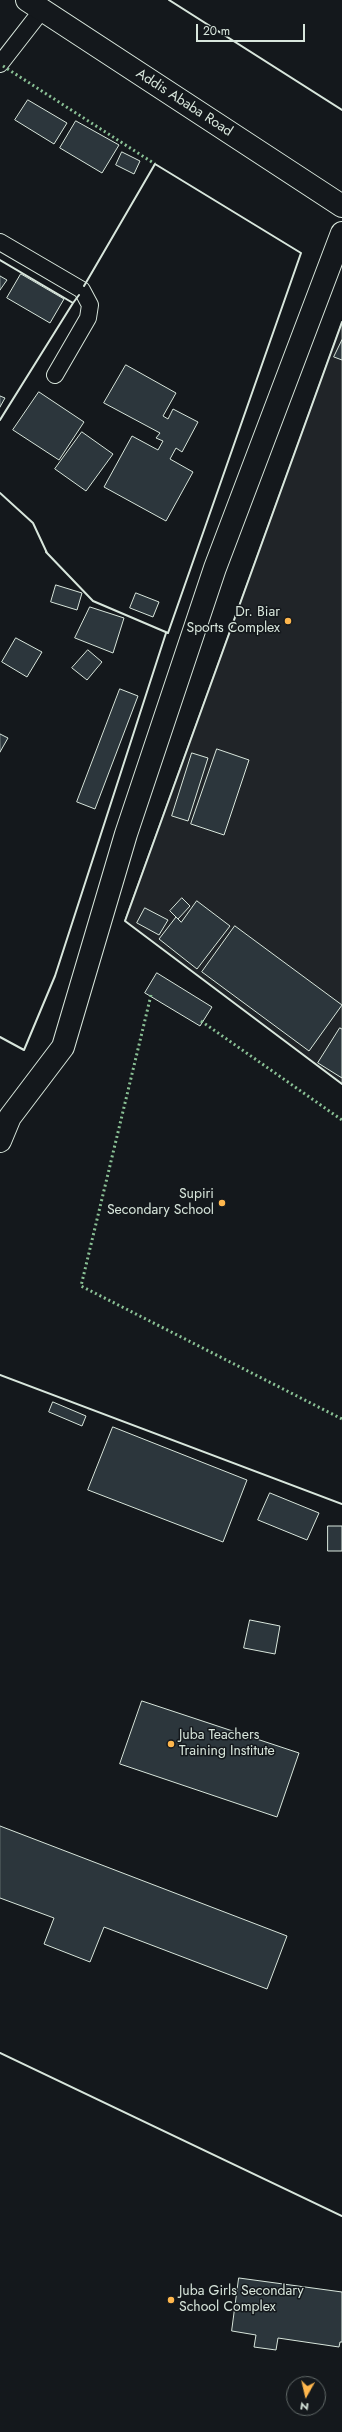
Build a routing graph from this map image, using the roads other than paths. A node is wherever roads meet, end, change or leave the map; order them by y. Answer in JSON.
{"nodes":[{"id":1,"x":34,"y":5,"type":"edge"},
{"id":2,"x":0,"y":64,"type":"edge"},
{"id":3,"x":342,"y":206,"type":"edge"},
{"id":4,"x":342,"y":233,"type":"edge"},
{"id":5,"x":0,"y":242,"type":"edge"},
{"id":6,"x":55,"y":375,"type":"dead end"},
{"id":7,"x":5,"y":1109,"type":"edge"},
{"id":8,"x":0,"y":1141,"type":"edge"}],
"edges":[{"from":1,"to":2,"type":"lane"},
{"from":1,"to":3,"type":"street","name":"Addis Ababa Road"},
{"from":4,"to":7,"type":"street"},
{"from":5,"to":6,"type":"lane"},
{"from":7,"to":8,"type":"street"}]}
